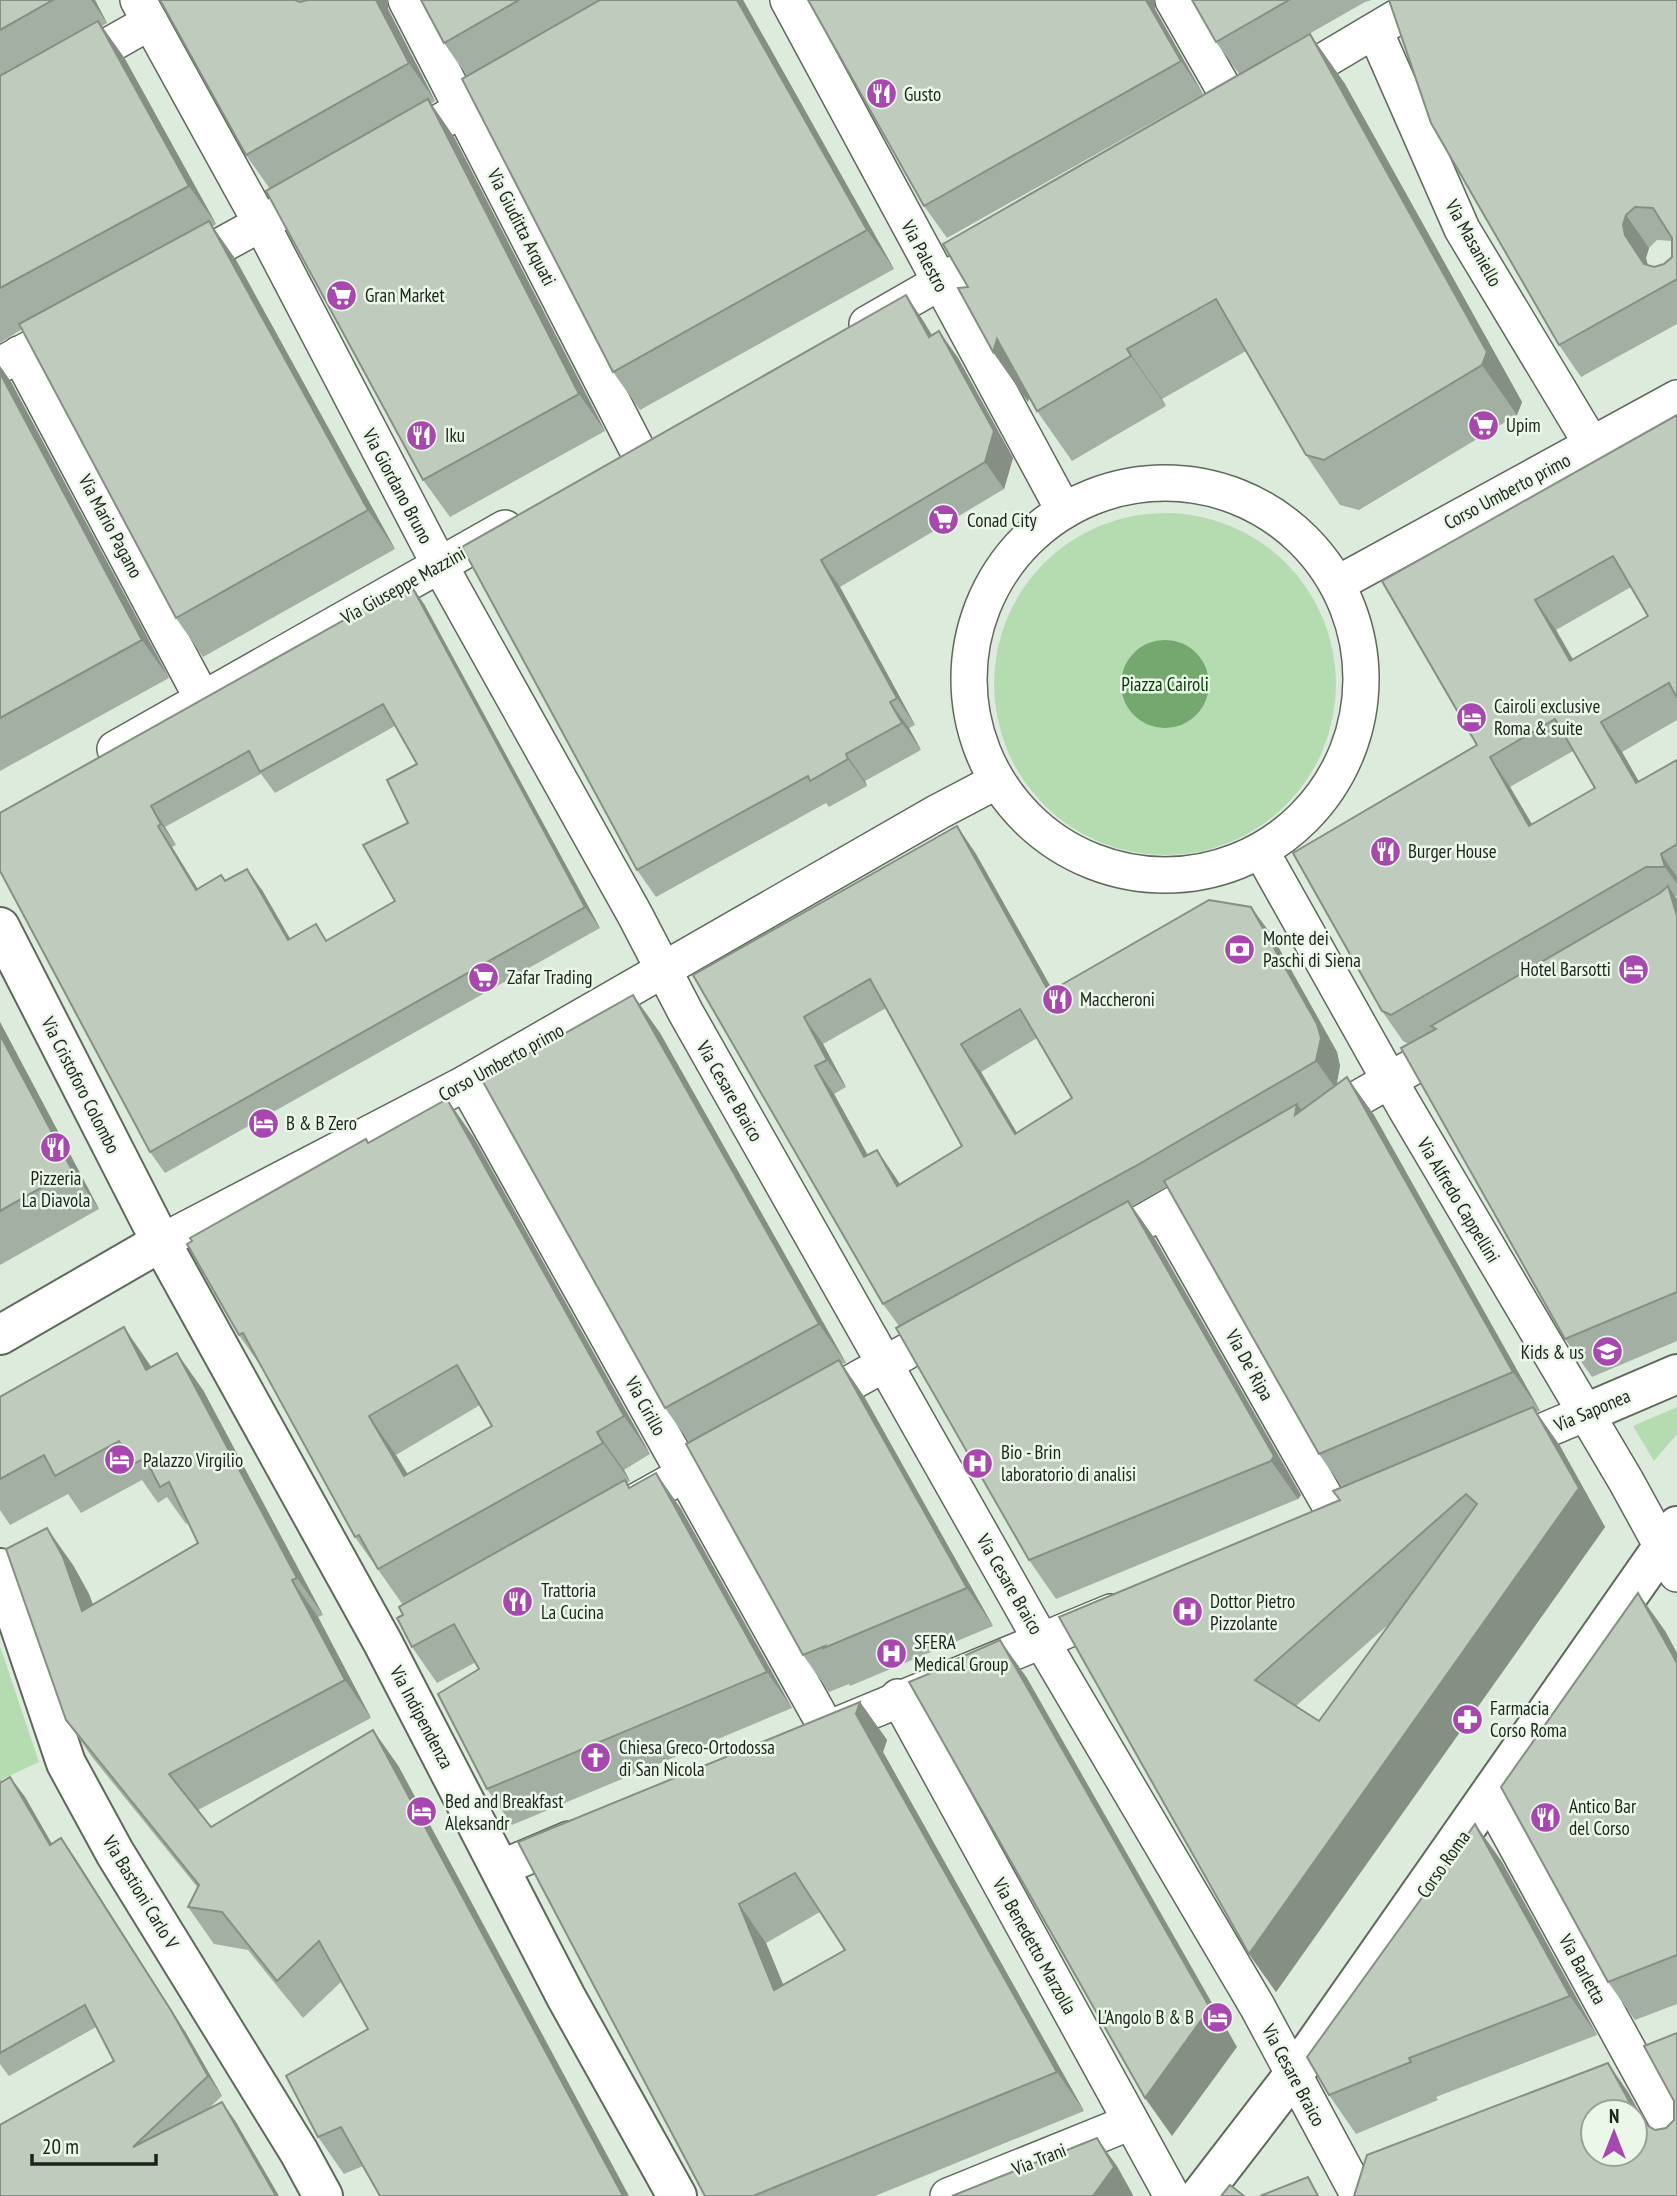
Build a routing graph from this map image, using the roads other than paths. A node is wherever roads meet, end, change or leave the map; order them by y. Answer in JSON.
{"nodes":[{"id":1,"x":406,"y":0,"type":"edge"},
{"id":2,"x":788,"y":0,"type":"edge"},
{"id":3,"x":1173,"y":0,"type":"edge"},
{"id":4,"x":1426,"y":0,"type":"edge"},
{"id":5,"x":144,"y":11,"type":"edge"},
{"id":6,"x":1386,"y":16,"type":"edge"},
{"id":7,"x":546,"y":61,"type":"edge"},
{"id":8,"x":0,"y":107,"type":"edge"},
{"id":9,"x":462,"y":109,"type":"junction"},
{"id":10,"x":370,"y":161,"type":"edge"},
{"id":11,"x":310,"y":196,"type":"edge"},
{"id":12,"x":261,"y":223,"type":"junction"},
{"id":13,"x":1034,"y":228,"type":"edge"},
{"id":14,"x":152,"y":282,"type":"edge"},
{"id":15,"x":939,"y":282,"type":"junction"},
{"id":16,"x":104,"y":309,"type":"edge"},
{"id":17,"x":844,"y":337,"type":"edge"},
{"id":18,"x":9,"y":360,"type":"edge"},
{"id":19,"x":1677,"y":398,"type":"edge"},
{"id":20,"x":1592,"y":445,"type":"junction"},
{"id":21,"x":639,"y":453,"type":"edge"},
{"id":22,"x":1064,"y":511,"type":"junction"},
{"id":23,"x":533,"y":513,"type":"edge"},
{"id":24,"x":439,"y":564,"type":"junction"},
{"id":25,"x":1337,"y":584,"type":"junction"},
{"id":26,"x":202,"y":698,"type":"junction"},
{"id":27,"x":83,"y":768,"type":"edge"},
{"id":28,"x":998,"y":781,"type":"junction"},
{"id":29,"x":1261,"y":851,"type":"junction"},
{"id":30,"x":0,"y":928,"type":"edge"},
{"id":31,"x":663,"y":970,"type":"junction"},
{"id":32,"x":1478,"y":1029,"type":"edge"},
{"id":33,"x":1390,"y":1079,"type":"junction"},
{"id":34,"x":466,"y":1083,"type":"junction"},
{"id":35,"x":1294,"y":1136,"type":"edge"},
{"id":36,"x":1246,"y":1163,"type":"edge"},
{"id":37,"x":1163,"y":1212,"type":"junction"},
{"id":38,"x":162,"y":1242,"type":"junction"},
{"id":39,"x":1079,"y":1258,"type":"edge"},
{"id":40,"x":0,"y":1335,"type":"edge"},
{"id":41,"x":934,"y":1336,"type":"edge"},
{"id":42,"x":884,"y":1363,"type":"junction"},
{"id":43,"x":1677,"y":1374,"type":"edge"},
{"id":44,"x":1586,"y":1413,"type":"junction"},
{"id":45,"x":1478,"y":1458,"type":"edge"},
{"id":46,"x":684,"y":1474,"type":"junction"},
{"id":47,"x":1337,"y":1518,"type":"edge"},
{"id":48,"x":596,"y":1524,"type":"edge"},
{"id":49,"x":1672,"y":1549,"type":"edge"},
{"id":50,"x":0,"y":1568,"type":"edge"},
{"id":51,"x":1146,"y":1597,"type":"edge"},
{"id":52,"x":1041,"y":1640,"type":"junction"},
{"id":53,"x":898,"y":1698,"type":"junction"},
{"id":54,"x":827,"y":1729,"type":"junction"},
{"id":55,"x":790,"y":1745,"type":"edge"},
{"id":56,"x":1490,"y":1798,"type":"junction"},
{"id":57,"x":602,"y":1825,"type":"edge"},
{"id":58,"x":501,"y":1868,"type":"junction"},
{"id":59,"x":1294,"y":2074,"type":"junction"},
{"id":60,"x":1131,"y":2122,"type":"junction"},
{"id":61,"x":1677,"y":2139,"type":"edge"},
{"id":62,"x":1360,"y":2180,"type":"edge"},
{"id":63,"x":323,"y":2196,"type":"edge"},
{"id":64,"x":677,"y":2196,"type":"edge"},
{"id":65,"x":948,"y":2196,"type":"edge"},
{"id":66,"x":1172,"y":2196,"type":"edge"},
{"id":67,"x":1200,"y":2196,"type":"edge"}],
"edges":[{"from":1,"to":9,"type":"street","name":"Via Giuditta Arquati"},
{"from":2,"to":15,"type":"street","name":"Via Palestro"},
{"from":3,"to":6,"type":"street"},
{"from":4,"to":6,"type":"street"},
{"from":5,"to":8,"type":"street"},
{"from":5,"to":12,"type":"street","name":"Via Giordano Bruno"},
{"from":6,"to":20,"type":"street","name":"Via Masaniello"},
{"from":7,"to":9,"type":"street"},
{"from":9,"to":10,"type":"street"},
{"from":9,"to":21,"type":"street","name":"Via Giuditta Arquati"},
{"from":11,"to":12,"type":"street"},
{"from":12,"to":14,"type":"street"},
{"from":12,"to":24,"type":"street","name":"Via Giordano Bruno"},
{"from":13,"to":15,"type":"street"},
{"from":15,"to":17,"type":"street"},
{"from":15,"to":22,"type":"street","name":"Via Palestro"},
{"from":16,"to":18,"type":"street"},
{"from":18,"to":26,"type":"street","name":"Via Mario Pagano"},
{"from":19,"to":20,"type":"street","name":"Corso Umberto primo"},
{"from":20,"to":25,"type":"street","name":"Corso Umberto primo"},
{"from":22,"to":25,"type":"street"},
{"from":22,"to":28,"type":"street"},
{"from":23,"to":24,"type":"street","name":"Via Giuseppe Mazzini"},
{"from":24,"to":26,"type":"street","name":"Via Giuseppe Mazzini"},
{"from":24,"to":31,"type":"street","name":"Via Giordano Bruno"},
{"from":25,"to":29,"type":"street"},
{"from":26,"to":27,"type":"street","name":"Via Giuseppe Mazzini"},
{"from":28,"to":29,"type":"street"},
{"from":28,"to":31,"type":"street","name":"Corso Umberto primo"},
{"from":29,"to":33,"type":"street","name":"Via Alfredo Cappellini"},
{"from":30,"to":38,"type":"street","name":"Via Cristoforo Colombo"},
{"from":31,"to":34,"type":"street","name":"Corso Umberto primo"},
{"from":31,"to":42,"type":"street","name":"Via Cesare Braico"},
{"from":32,"to":33,"type":"street"},
{"from":33,"to":35,"type":"street"},
{"from":33,"to":44,"type":"street","name":"Via Alfredo Cappellini"},
{"from":34,"to":38,"type":"street","name":"Corso Umberto primo"},
{"from":34,"to":46,"type":"street","name":"Via Cirillo"},
{"from":36,"to":37,"type":"street"},
{"from":37,"to":39,"type":"street"},
{"from":37,"to":47,"type":"street","name":"Via De' Ripa"},
{"from":38,"to":40,"type":"street","name":"Corso Umberto primo"},
{"from":38,"to":58,"type":"street","name":"Via Indipendenza"},
{"from":41,"to":42,"type":"street"},
{"from":42,"to":46,"type":"street"},
{"from":42,"to":52,"type":"street","name":"Via Cesare Braico"},
{"from":43,"to":44,"type":"street","name":"Via Saponea"},
{"from":44,"to":45,"type":"street","name":"Via Saponea"},
{"from":44,"to":49,"type":"street","name":"Via Alfredo Cappellini"},
{"from":46,"to":48,"type":"street"},
{"from":46,"to":54,"type":"street","name":"Via Cirillo"},
{"from":49,"to":56,"type":"street","name":"Corso Roma"},
{"from":50,"to":63,"type":"street","name":"Via Bastioni Carlo V"},
{"from":51,"to":52,"type":"street"},
{"from":52,"to":53,"type":"street"},
{"from":52,"to":59,"type":"street","name":"Via Cesare Braico"},
{"from":53,"to":54,"type":"street"},
{"from":53,"to":60,"type":"street","name":"Via Benedetto Marzolla"},
{"from":54,"to":55,"type":"street"},
{"from":56,"to":59,"type":"street","name":"Corso Roma"},
{"from":56,"to":61,"type":"street","name":"Via Barletta"},
{"from":57,"to":58,"type":"street"},
{"from":58,"to":64,"type":"street","name":"Via Indipendenza"},
{"from":59,"to":62,"type":"street","name":"Via Cesare Braico"},
{"from":59,"to":67,"type":"street","name":"Corso Roma"},
{"from":60,"to":65,"type":"street","name":"Via Trani"},
{"from":60,"to":66,"type":"street","name":"Via Benedetto Marzolla"}]}
